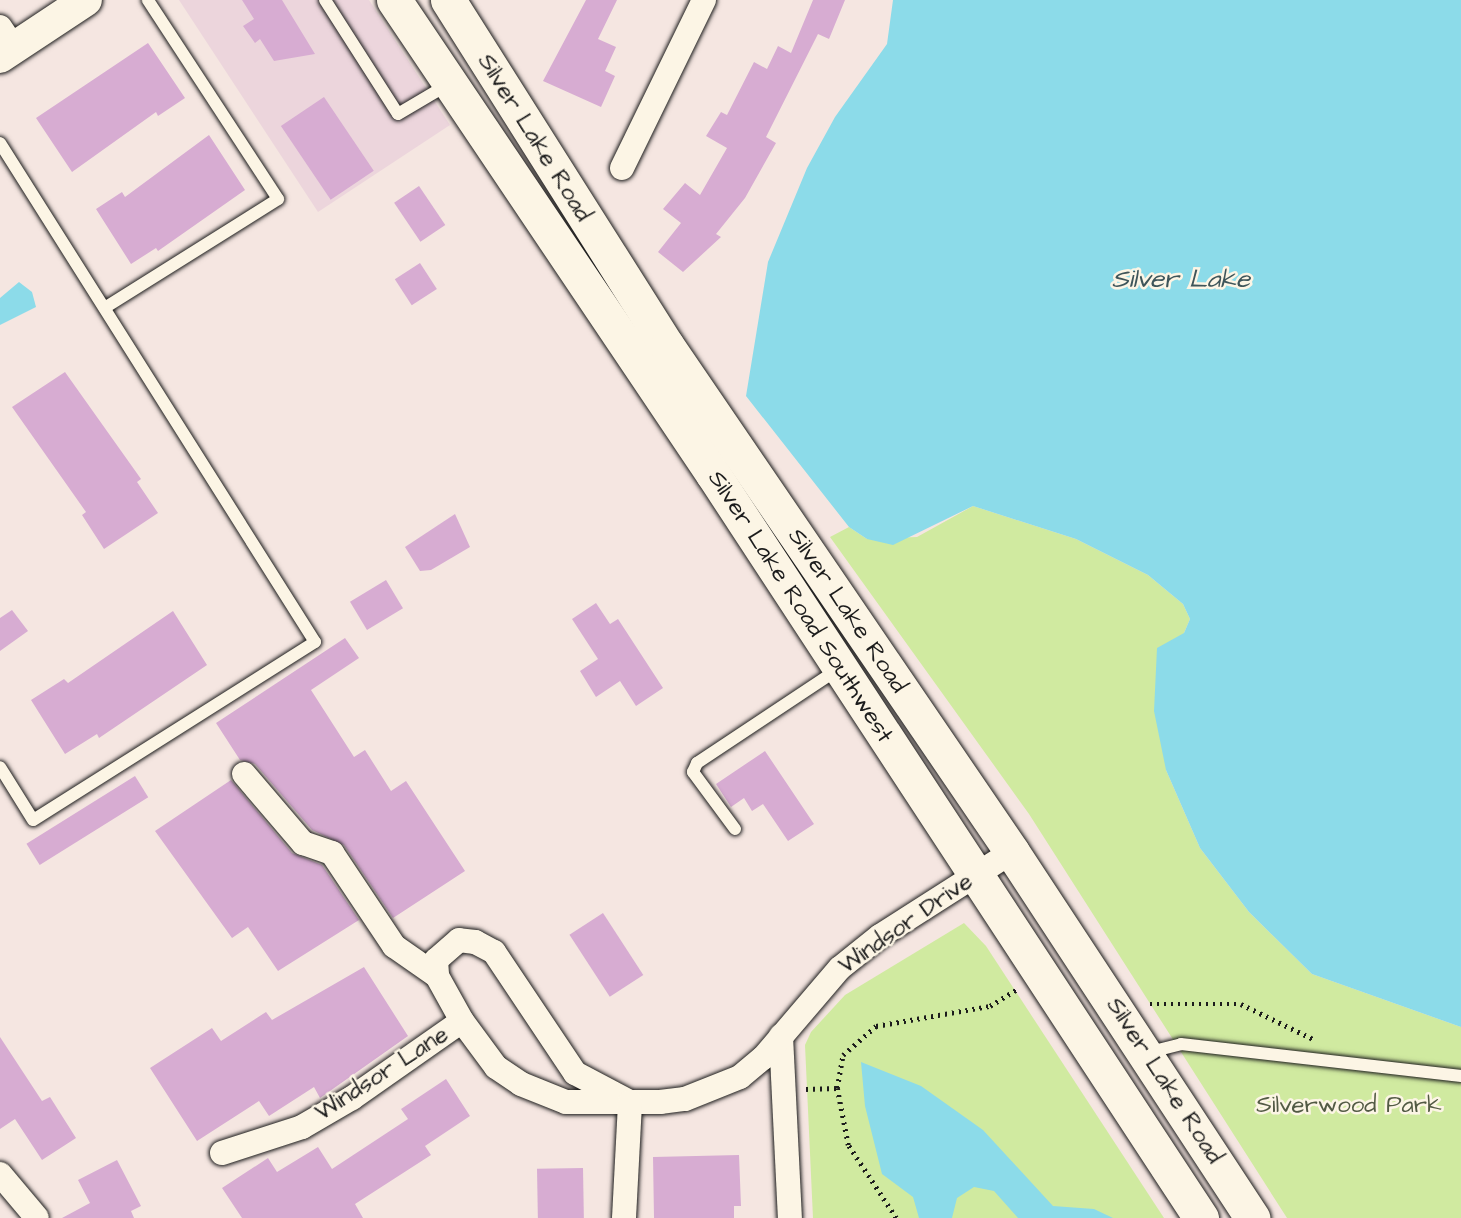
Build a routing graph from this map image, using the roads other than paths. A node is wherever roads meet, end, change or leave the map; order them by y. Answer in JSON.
{"nodes":[{"id":1,"x":86,"y":0,"type":"edge"},
{"id":2,"x":148,"y":0,"type":"edge"},
{"id":3,"x":326,"y":0,"type":"edge"},
{"id":4,"x":394,"y":0,"type":"edge"},
{"id":5,"x":448,"y":0,"type":"edge"},
{"id":6,"x":704,"y":0,"type":"edge"},
{"id":7,"x":4,"y":44,"type":"edge"},
{"id":8,"x":448,"y":83,"type":"junction"},
{"id":9,"x":0,"y":142,"type":"edge"},
{"id":10,"x":622,"y":168,"type":"dead end"},
{"id":11,"x":106,"y":307,"type":"junction"},
{"id":12,"x":840,"y":668,"type":"junction"},
{"id":13,"x":0,"y":767,"type":"edge"},
{"id":14,"x":244,"y":774,"type":"dead end"},
{"id":15,"x":735,"y":829,"type":"dead end"},
{"id":16,"x":1012,"y":852,"type":"junction"},
{"id":17,"x":977,"y":875,"type":"junction"},
{"id":18,"x":437,"y":976,"type":"junction"},
{"id":19,"x":463,"y":1021,"type":"junction"},
{"id":20,"x":782,"y":1036,"type":"junction"},
{"id":21,"x":1146,"y":1053,"type":"junction"},
{"id":22,"x":1461,"y":1076,"type":"edge"},
{"id":23,"x":629,"y":1102,"type":"junction"},
{"id":24,"x":222,"y":1153,"type":"dead end"},
{"id":25,"x":0,"y":1174,"type":"edge"},
{"id":26,"x":37,"y":1218,"type":"edge"},
{"id":27,"x":624,"y":1218,"type":"edge"},
{"id":28,"x":790,"y":1218,"type":"edge"},
{"id":29,"x":1201,"y":1218,"type":"edge"},
{"id":30,"x":1252,"y":1218,"type":"edge"}],
"edges":[{"from":1,"to":7,"type":"street"},
{"from":2,"to":11,"type":"lane"},
{"from":3,"to":8,"type":"lane"},
{"from":4,"to":8,"type":"main road","name":"Silver Lake Road Southwest"},
{"from":5,"to":16,"type":"main road","name":"Silver Lake Road"},
{"from":6,"to":10,"type":"street"},
{"from":8,"to":12,"type":"main road","name":"Silver Lake Road Southwest"},
{"from":9,"to":11,"type":"lane"},
{"from":11,"to":13,"type":"lane"},
{"from":12,"to":15,"type":"lane"},
{"from":12,"to":17,"type":"main road","name":"Silver Lake Road Southwest"},
{"from":14,"to":18,"type":"street","name":"Windsor Lane"},
{"from":16,"to":17,"type":"street","name":"Windsor Drive"},
{"from":16,"to":21,"type":"main road","name":"Silver Lake Road"},
{"from":17,"to":20,"type":"street","name":"Windsor Drive"},
{"from":17,"to":29,"type":"main road","name":"Silver Lake Road Southwest"},
{"from":18,"to":19,"type":"street","name":"Windsor Lane"},
{"from":18,"to":23,"type":"street"},
{"from":19,"to":23,"type":"street","name":"Windsor Lane"},
{"from":19,"to":24,"type":"street","name":"Windsor Lane"},
{"from":20,"to":23,"type":"street","name":"Windsor Lane"},
{"from":20,"to":28,"type":"street"},
{"from":21,"to":22,"type":"lane"},
{"from":21,"to":30,"type":"main road","name":"Silver Lake Road"},
{"from":23,"to":27,"type":"street"},
{"from":25,"to":26,"type":"street"}]}
